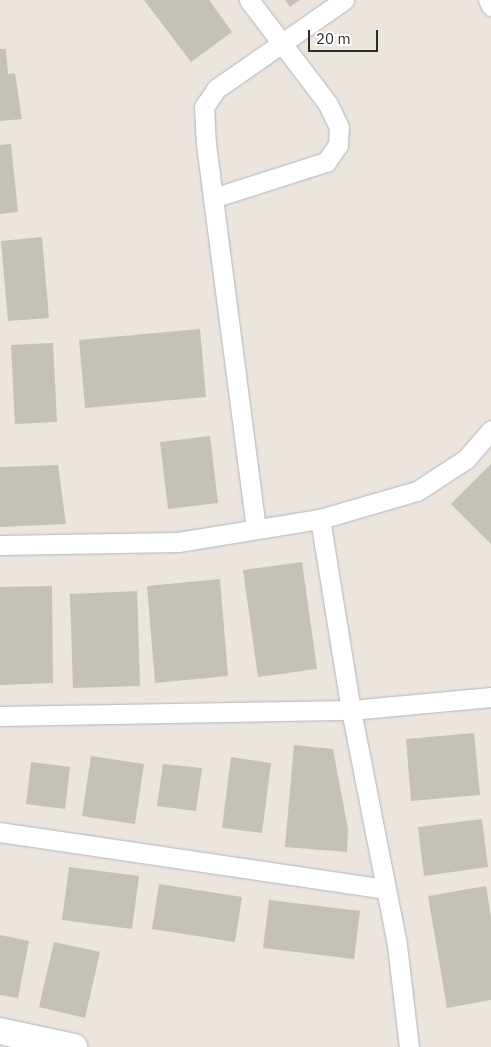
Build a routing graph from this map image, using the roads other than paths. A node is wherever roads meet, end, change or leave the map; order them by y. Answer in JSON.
{"nodes":[{"id":1,"x":249,"y":0,"type":"edge"},
{"id":2,"x":344,"y":0,"type":"edge"},
{"id":3,"x":488,"y":0,"type":"edge"},
{"id":4,"x":491,"y":6,"type":"edge"},
{"id":5,"x":284,"y":45,"type":"junction"},
{"id":6,"x":213,"y":198,"type":"junction"},
{"id":7,"x":491,"y":430,"type":"edge"},
{"id":8,"x":320,"y":519,"type":"junction"},
{"id":9,"x":256,"y":529,"type":"junction"},
{"id":10,"x":0,"y":545,"type":"edge"},
{"id":11,"x":491,"y":697,"type":"edge"},
{"id":12,"x":351,"y":710,"type":"junction"},
{"id":13,"x":0,"y":716,"type":"edge"},
{"id":14,"x":0,"y":832,"type":"edge"},
{"id":15,"x":386,"y":889,"type":"junction"},
{"id":16,"x":0,"y":1031,"type":"edge"},
{"id":17,"x":74,"y":1047,"type":"edge"},
{"id":18,"x":409,"y":1047,"type":"edge"}],
"edges":[{"from":1,"to":5,"type":"street"},
{"from":2,"to":5,"type":"street"},
{"from":3,"to":4,"type":"street"},
{"from":5,"to":6,"type":"street"},
{"from":5,"to":6,"type":"street"},
{"from":6,"to":9,"type":"street"},
{"from":7,"to":8,"type":"street"},
{"from":8,"to":9,"type":"street"},
{"from":8,"to":12,"type":"street"},
{"from":9,"to":10,"type":"street"},
{"from":11,"to":12,"type":"street"},
{"from":12,"to":13,"type":"street"},
{"from":12,"to":15,"type":"street"},
{"from":14,"to":15,"type":"street"},
{"from":15,"to":18,"type":"street"},
{"from":16,"to":17,"type":"main road"}]}
